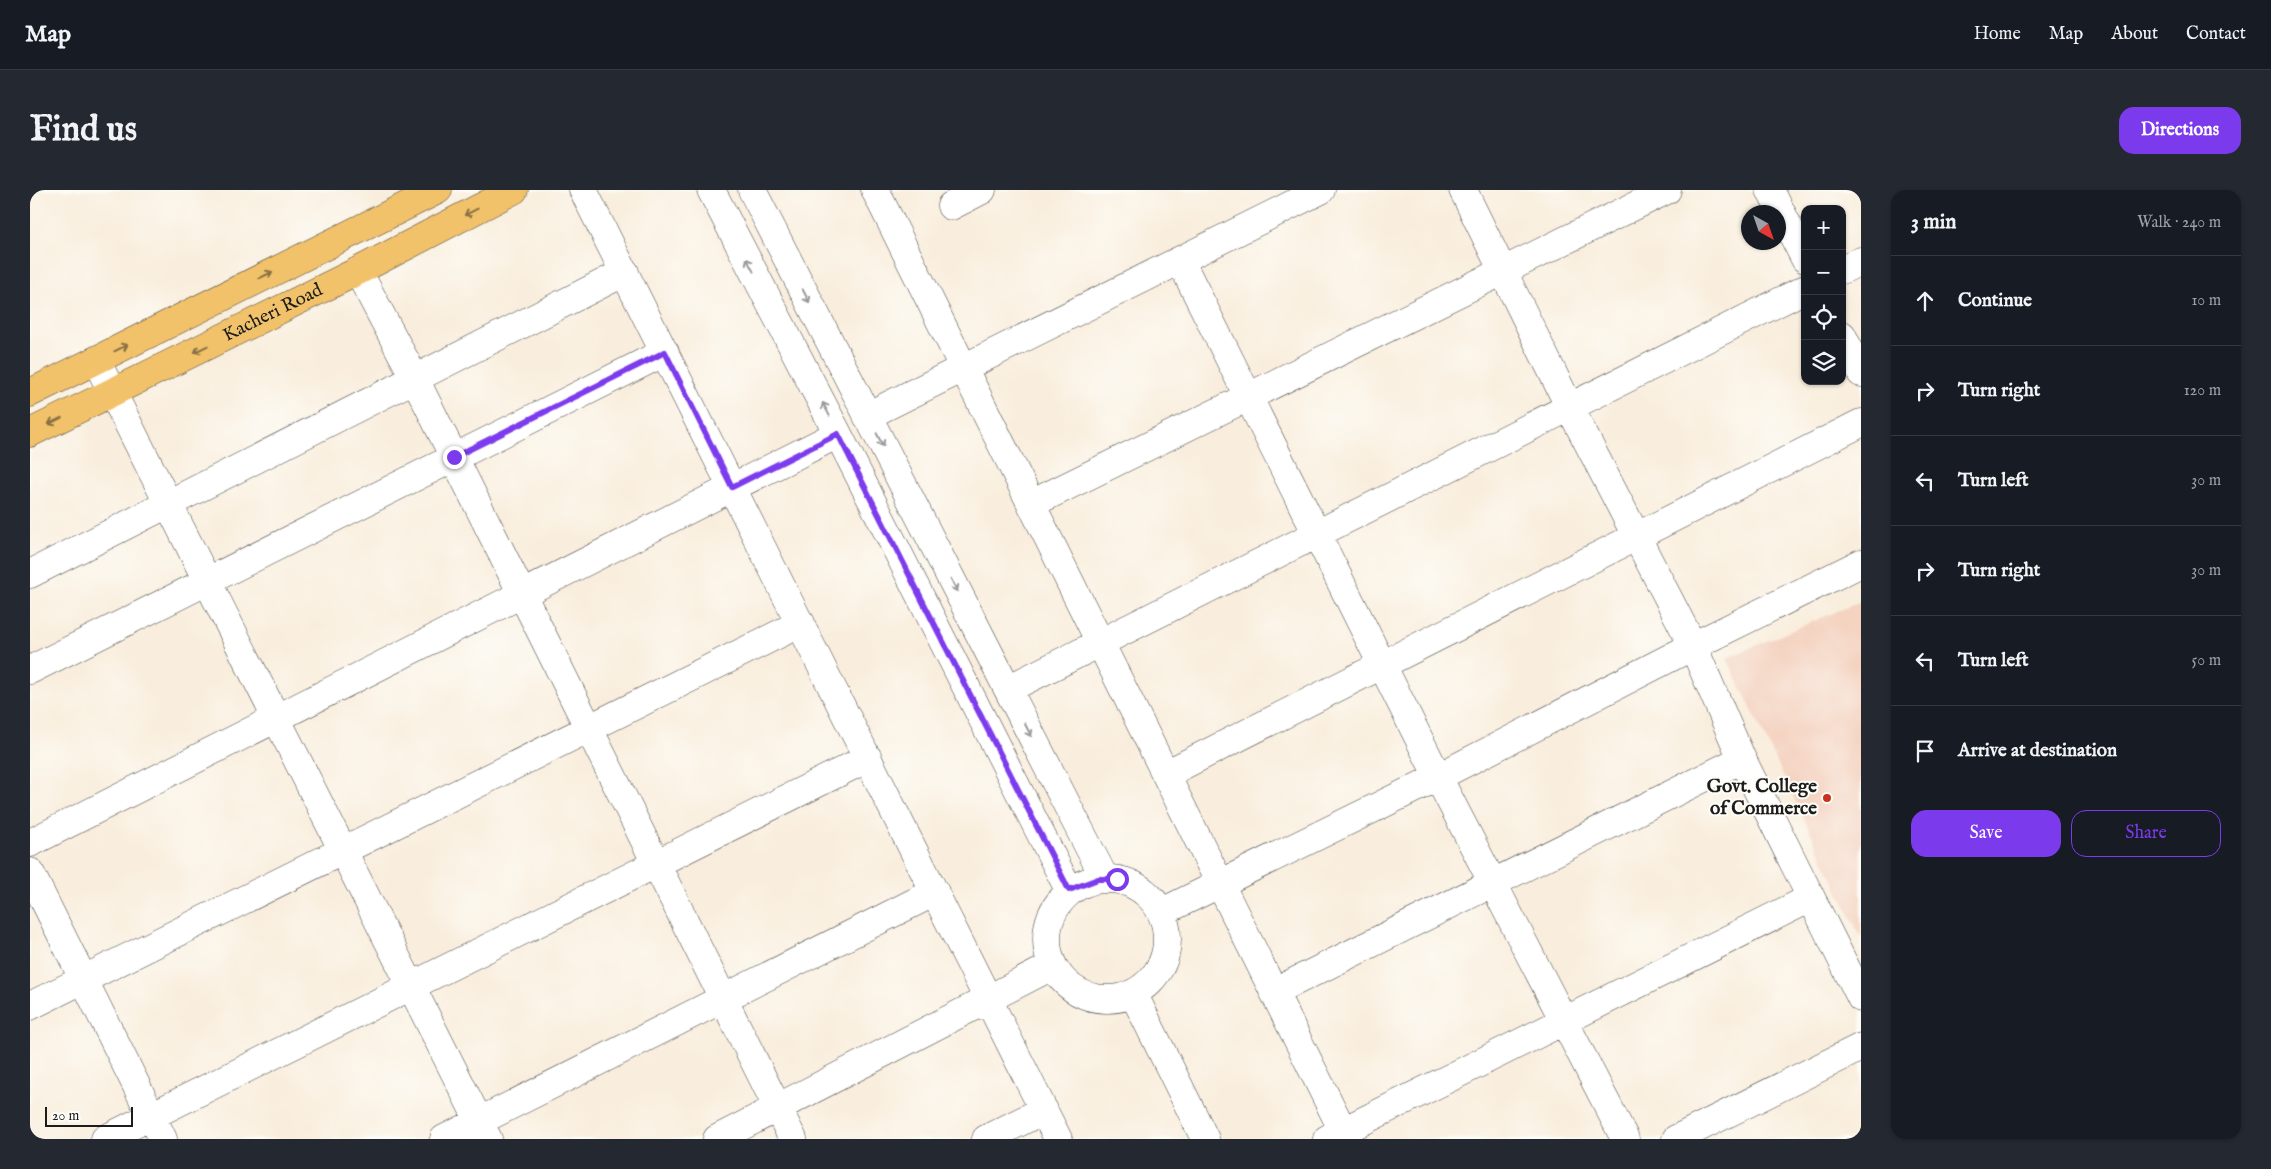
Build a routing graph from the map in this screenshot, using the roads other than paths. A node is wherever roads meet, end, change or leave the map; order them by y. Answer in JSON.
{"nodes":[{"id":1,"x":438,"y":190,"type":"edge"},
{"id":2,"x":514,"y":190,"type":"edge"},
{"id":3,"x":583,"y":190,"type":"edge"},
{"id":4,"x":711,"y":190,"type":"edge"},
{"id":5,"x":752,"y":190,"type":"edge"},
{"id":6,"x":875,"y":190,"type":"edge"},
{"id":7,"x":982,"y":190,"type":"edge"},
{"id":8,"x":1322,"y":190,"type":"edge"},
{"id":9,"x":1463,"y":190,"type":"edge"},
{"id":10,"x":1667,"y":190,"type":"edge"},
{"id":11,"x":1770,"y":190,"type":"edge"},
{"id":12,"x":951,"y":206,"type":"dead end"},
{"id":13,"x":1801,"y":252,"type":"edge"},
{"id":14,"x":1180,"y":260,"type":"junction"},
{"id":15,"x":1861,"y":261,"type":"edge"},
{"id":16,"x":1846,"y":268,"type":"edge"},
{"id":17,"x":358,"y":271,"type":"junction"},
{"id":18,"x":1503,"y":271,"type":"junction"},
{"id":19,"x":625,"y":272,"type":"junction"},
{"id":20,"x":1801,"y":291,"type":"edge"},
{"id":21,"x":1844,"y":340,"type":"edge"},
{"id":22,"x":665,"y":352,"type":"junction"},
{"id":23,"x":96,"y":360,"type":"junction"},
{"id":24,"x":963,"y":368,"type":"junction"},
{"id":25,"x":1861,"y":373,"type":"edge"},
{"id":26,"x":415,"y":378,"type":"junction"},
{"id":27,"x":30,"y":393,"type":"edge"},
{"id":28,"x":112,"y":393,"type":"junction"},
{"id":29,"x":1248,"y":397,"type":"junction"},
{"id":30,"x":1570,"y":408,"type":"junction"},
{"id":31,"x":867,"y":416,"type":"junction"},
{"id":32,"x":1861,"y":422,"type":"edge"},
{"id":33,"x":30,"y":433,"type":"edge"},
{"id":34,"x":838,"y":434,"type":"junction"},
{"id":35,"x":454,"y":457,"type":"junction"},
{"id":36,"x":732,"y":487,"type":"junction"},
{"id":37,"x":167,"y":504,"type":"junction"},
{"id":38,"x":1032,"y":504,"type":"junction"},
{"id":39,"x":1317,"y":534,"type":"junction"},
{"id":40,"x":1637,"y":536,"type":"junction"},
{"id":41,"x":1861,"y":563,"type":"edge"},
{"id":42,"x":30,"y":574,"type":"edge"},
{"id":43,"x":206,"y":582,"type":"junction"},
{"id":44,"x":522,"y":594,"type":"junction"},
{"id":45,"x":801,"y":623,"type":"junction"},
{"id":46,"x":1100,"y":643,"type":"junction"},
{"id":47,"x":1693,"y":646,"type":"junction"},
{"id":48,"x":1382,"y":665,"type":"junction"},
{"id":49,"x":30,"y":670,"type":"edge"},
{"id":50,"x":1008,"y":689,"type":"junction"},
{"id":51,"x":275,"y":719,"type":"junction"},
{"id":52,"x":589,"y":728,"type":"junction"},
{"id":53,"x":868,"y":758,"type":"junction"},
{"id":54,"x":1742,"y":758,"type":"junction"},
{"id":55,"x":1166,"y":774,"type":"junction"},
{"id":56,"x":1438,"y":778,"type":"junction"},
{"id":57,"x":30,"y":843,"type":"edge"},
{"id":58,"x":342,"y":851,"type":"junction"},
{"id":59,"x":656,"y":864,"type":"junction"},
{"id":60,"x":30,"y":872,"type":"edge"},
{"id":61,"x":1105,"y":879,"type":"junction"},
{"id":62,"x":1220,"y":882,"type":"junction"},
{"id":63,"x":1493,"y":883,"type":"junction"},
{"id":64,"x":1069,"y":890,"type":"junction"},
{"id":65,"x":935,"y":892,"type":"junction"},
{"id":66,"x":1811,"y":898,"type":"junction"},
{"id":67,"x":1162,"y":912,"type":"junction"},
{"id":68,"x":1052,"y":966,"type":"junction"},
{"id":69,"x":83,"y":979,"type":"junction"},
{"id":70,"x":410,"y":986,"type":"junction"},
{"id":71,"x":1274,"y":992,"type":"junction"},
{"id":72,"x":1133,"y":993,"type":"junction"},
{"id":73,"x":723,"y":998,"type":"junction"},
{"id":74,"x":988,"y":998,"type":"junction"},
{"id":75,"x":1861,"y":998,"type":"edge"},
{"id":76,"x":30,"y":1006,"type":"edge"},
{"id":77,"x":1564,"y":1021,"type":"junction"},
{"id":78,"x":1861,"y":1047,"type":"edge"},
{"id":79,"x":778,"y":1108,"type":"junction"},
{"id":80,"x":1044,"y":1110,"type":"junction"},
{"id":81,"x":158,"y":1127,"type":"edge"},
{"id":82,"x":483,"y":1130,"type":"edge"},
{"id":83,"x":1339,"y":1136,"type":"edge"},
{"id":84,"x":104,"y":1139,"type":"edge"},
{"id":85,"x":444,"y":1139,"type":"edge"},
{"id":86,"x":717,"y":1139,"type":"edge"},
{"id":87,"x":793,"y":1139,"type":"edge"},
{"id":88,"x":986,"y":1139,"type":"edge"},
{"id":89,"x":1058,"y":1139,"type":"edge"},
{"id":90,"x":1205,"y":1139,"type":"edge"},
{"id":91,"x":1624,"y":1139,"type":"edge"},
{"id":92,"x":1676,"y":1139,"type":"edge"}],
"edges":[{"from":23,"to":1,"type":"main road","name":"Kacheri Road","one_way":true},
{"from":2,"to":17,"type":"main road","name":"Kacheri Road","one_way":true},
{"from":3,"to":19,"type":"street"},
{"from":34,"to":4,"type":"street","one_way":true},
{"from":5,"to":31,"type":"street","one_way":true},
{"from":6,"to":24,"type":"street"},
{"from":7,"to":12,"type":"street"},
{"from":8,"to":14,"type":"street"},
{"from":9,"to":18,"type":"street"},
{"from":10,"to":18,"type":"street"},
{"from":11,"to":13,"type":"street"},
{"from":14,"to":24,"type":"street"},
{"from":14,"to":29,"type":"street"},
{"from":15,"to":16,"type":"street"},
{"from":17,"to":26,"type":"street"},
{"from":17,"to":28,"type":"main road","name":"Kacheri Road","one_way":true},
{"from":18,"to":29,"type":"street"},
{"from":18,"to":30,"type":"street"},
{"from":19,"to":22,"type":"street"},
{"from":19,"to":26,"type":"street"},
{"from":20,"to":30,"type":"street"},
{"from":21,"to":25,"type":"street"},
{"from":22,"to":35,"type":"street"},
{"from":22,"to":36,"type":"street"},
{"from":23,"to":27,"type":"main road","name":"Kacheri Road"},
{"from":23,"to":28,"type":"street"},
{"from":24,"to":31,"type":"street"},
{"from":24,"to":38,"type":"street"},
{"from":26,"to":35,"type":"street"},
{"from":26,"to":37,"type":"street"},
{"from":28,"to":33,"type":"main road","name":"Kacheri Road","one_way":true},
{"from":28,"to":37,"type":"street"},
{"from":29,"to":38,"type":"street"},
{"from":29,"to":39,"type":"street"},
{"from":30,"to":39,"type":"street"},
{"from":30,"to":40,"type":"street"},
{"from":31,"to":50,"type":"street","one_way":true},
{"from":32,"to":40,"type":"street"},
{"from":34,"to":36,"type":"street"},
{"from":34,"to":64,"type":"street"},
{"from":35,"to":43,"type":"street"},
{"from":35,"to":44,"type":"street"},
{"from":36,"to":44,"type":"street"},
{"from":36,"to":45,"type":"street"},
{"from":37,"to":42,"type":"street"},
{"from":37,"to":43,"type":"street"},
{"from":38,"to":46,"type":"street"},
{"from":39,"to":46,"type":"street"},
{"from":39,"to":48,"type":"street"},
{"from":40,"to":47,"type":"street"},
{"from":40,"to":48,"type":"street"},
{"from":41,"to":47,"type":"street"},
{"from":43,"to":49,"type":"street"},
{"from":43,"to":51,"type":"street"},
{"from":44,"to":51,"type":"street"},
{"from":44,"to":52,"type":"street"},
{"from":45,"to":52,"type":"street"},
{"from":45,"to":53,"type":"street"},
{"from":46,"to":50,"type":"street"},
{"from":46,"to":55,"type":"street"},
{"from":47,"to":54,"type":"street"},
{"from":47,"to":56,"type":"street"},
{"from":48,"to":55,"type":"street"},
{"from":48,"to":56,"type":"street"},
{"from":50,"to":61,"type":"street","one_way":true},
{"from":51,"to":57,"type":"street"},
{"from":51,"to":58,"type":"street"},
{"from":52,"to":58,"type":"street"},
{"from":52,"to":59,"type":"street"},
{"from":53,"to":59,"type":"street"},
{"from":53,"to":65,"type":"street"},
{"from":54,"to":63,"type":"street"},
{"from":54,"to":66,"type":"street"},
{"from":55,"to":62,"type":"street"},
{"from":56,"to":62,"type":"street"},
{"from":56,"to":63,"type":"street"},
{"from":58,"to":69,"type":"street"},
{"from":58,"to":70,"type":"street"},
{"from":59,"to":70,"type":"street"},
{"from":59,"to":73,"type":"street"},
{"from":60,"to":69,"type":"street"},
{"from":61,"to":64,"type":"street"},
{"from":61,"to":67,"type":"street"},
{"from":62,"to":67,"type":"street"},
{"from":62,"to":71,"type":"street"},
{"from":63,"to":71,"type":"street"},
{"from":63,"to":77,"type":"street"},
{"from":64,"to":68,"type":"street"},
{"from":65,"to":73,"type":"street"},
{"from":65,"to":74,"type":"street"},
{"from":66,"to":75,"type":"street"},
{"from":66,"to":77,"type":"street"},
{"from":67,"to":72,"type":"street"},
{"from":68,"to":72,"type":"street"},
{"from":68,"to":74,"type":"street"},
{"from":69,"to":76,"type":"street"},
{"from":69,"to":81,"type":"street"},
{"from":70,"to":81,"type":"street"},
{"from":70,"to":82,"type":"street"},
{"from":71,"to":83,"type":"street"},
{"from":72,"to":90,"type":"street"},
{"from":73,"to":79,"type":"street"},
{"from":73,"to":82,"type":"street"},
{"from":74,"to":79,"type":"street"},
{"from":74,"to":80,"type":"street"},
{"from":77,"to":83,"type":"street"},
{"from":77,"to":91,"type":"street"},
{"from":78,"to":92,"type":"street"},
{"from":79,"to":86,"type":"street"},
{"from":79,"to":87,"type":"street"},
{"from":80,"to":88,"type":"street"},
{"from":80,"to":89,"type":"street"},
{"from":81,"to":84,"type":"street"},
{"from":82,"to":85,"type":"street"}]}
